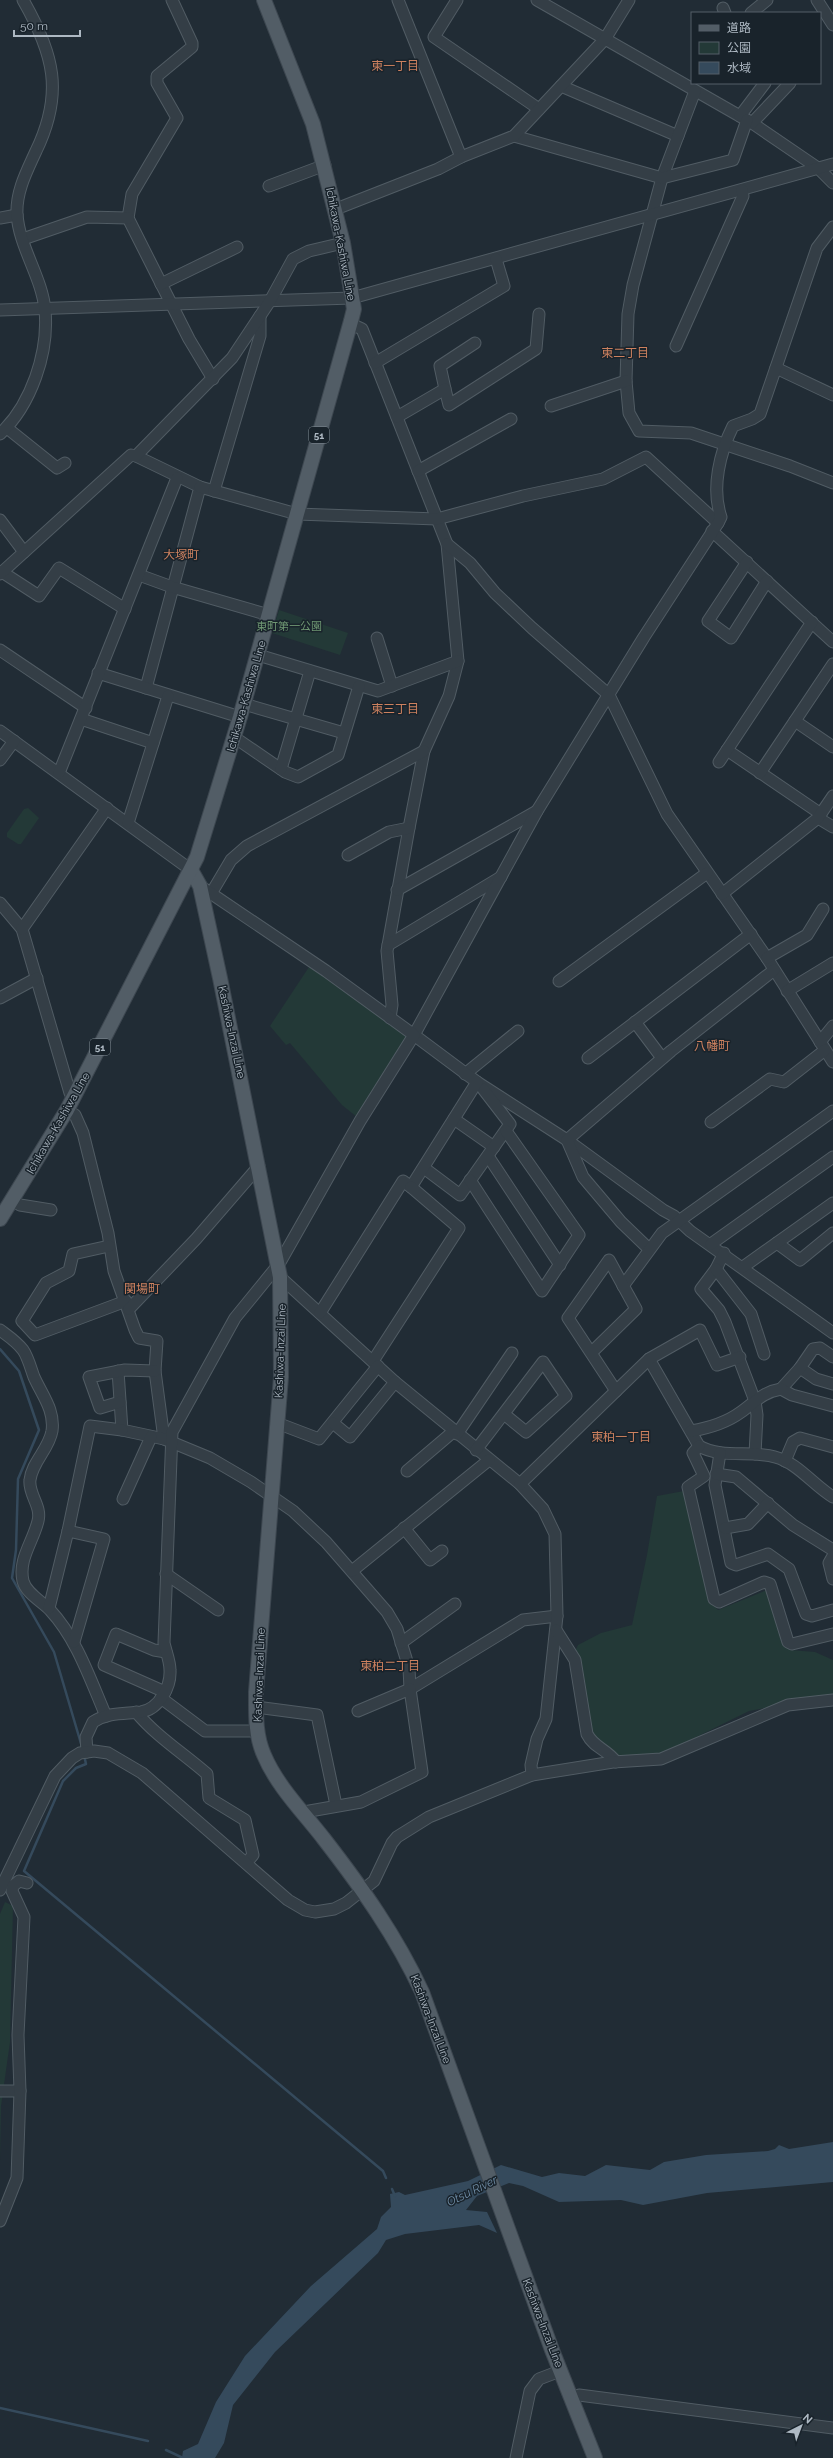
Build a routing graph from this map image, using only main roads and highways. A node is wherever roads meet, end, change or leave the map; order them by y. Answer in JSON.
{"nodes":[{"id":1,"x":264,"y":0,"type":"edge"},
{"id":2,"x":191,"y":870,"type":"junction"},
{"id":3,"x":1,"y":1215,"type":"edge"},
{"id":4,"x":595,"y":2458,"type":"edge"}],
"edges":[{"from":1,"to":2,"type":"main road","name":"Ichikawa-Kashiwa Line","number":"51"},
{"from":2,"to":3,"type":"main road","name":"Ichikawa-Kashiwa Line","number":"51"},
{"from":2,"to":4,"type":"main road","name":"Kashiwa-Inzai Line"}]}
